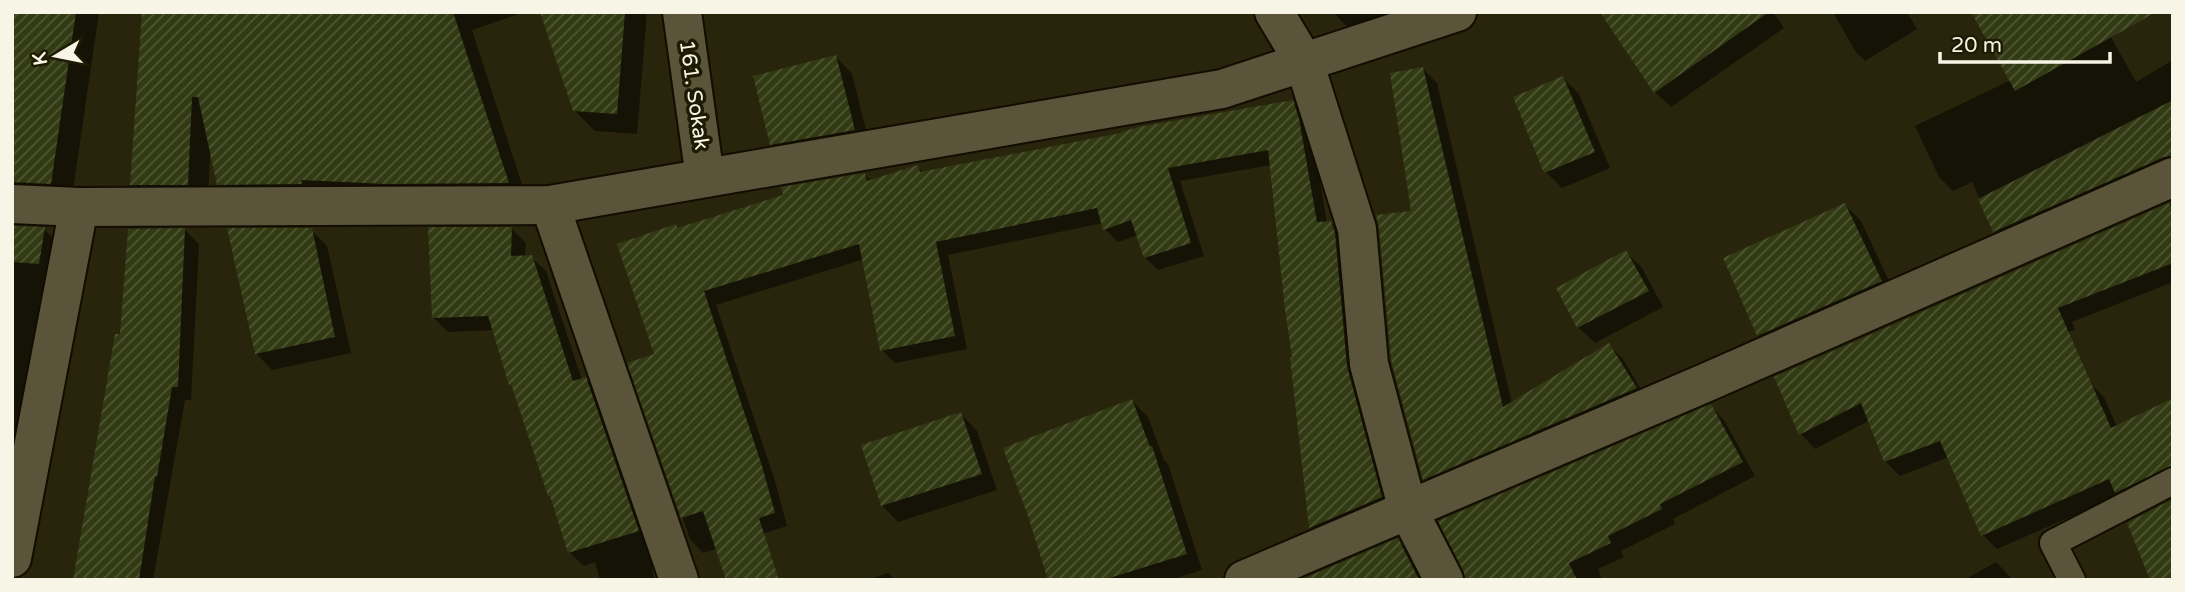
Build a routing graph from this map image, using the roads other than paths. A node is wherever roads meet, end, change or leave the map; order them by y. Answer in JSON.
{"nodes":[{"id":1,"x":682,"y":12,"type":"edge"},
{"id":2,"x":1273,"y":12,"type":"edge"},
{"id":3,"x":1457,"y":12,"type":"edge"},
{"id":4,"x":1304,"y":62,"type":"junction"},
{"id":5,"x":2173,"y":177,"type":"edge"},
{"id":6,"x":705,"y":178,"type":"junction"},
{"id":7,"x":12,"y":204,"type":"edge"},
{"id":8,"x":550,"y":205,"type":"junction"},
{"id":9,"x":79,"y":207,"type":"junction"},
{"id":10,"x":2173,"y":481,"type":"edge"},
{"id":11,"x":1408,"y":510,"type":"junction"},
{"id":12,"x":12,"y":558,"type":"edge"},
{"id":13,"x":679,"y":580,"type":"edge"},
{"id":14,"x":1244,"y":580,"type":"edge"},
{"id":15,"x":1444,"y":580,"type":"edge"},
{"id":16,"x":2072,"y":580,"type":"edge"}],
"edges":[{"from":1,"to":6,"type":"street","name":"161. Sokak"},
{"from":2,"to":4,"type":"street"},
{"from":3,"to":4,"type":"street"},
{"from":4,"to":6,"type":"street"},
{"from":4,"to":11,"type":"street"},
{"from":5,"to":11,"type":"street"},
{"from":6,"to":8,"type":"street"},
{"from":7,"to":9,"type":"street"},
{"from":8,"to":9,"type":"street"},
{"from":8,"to":13,"type":"street"},
{"from":9,"to":12,"type":"street"},
{"from":10,"to":16,"type":"lane"},
{"from":11,"to":14,"type":"street"},
{"from":11,"to":15,"type":"street"}]}
